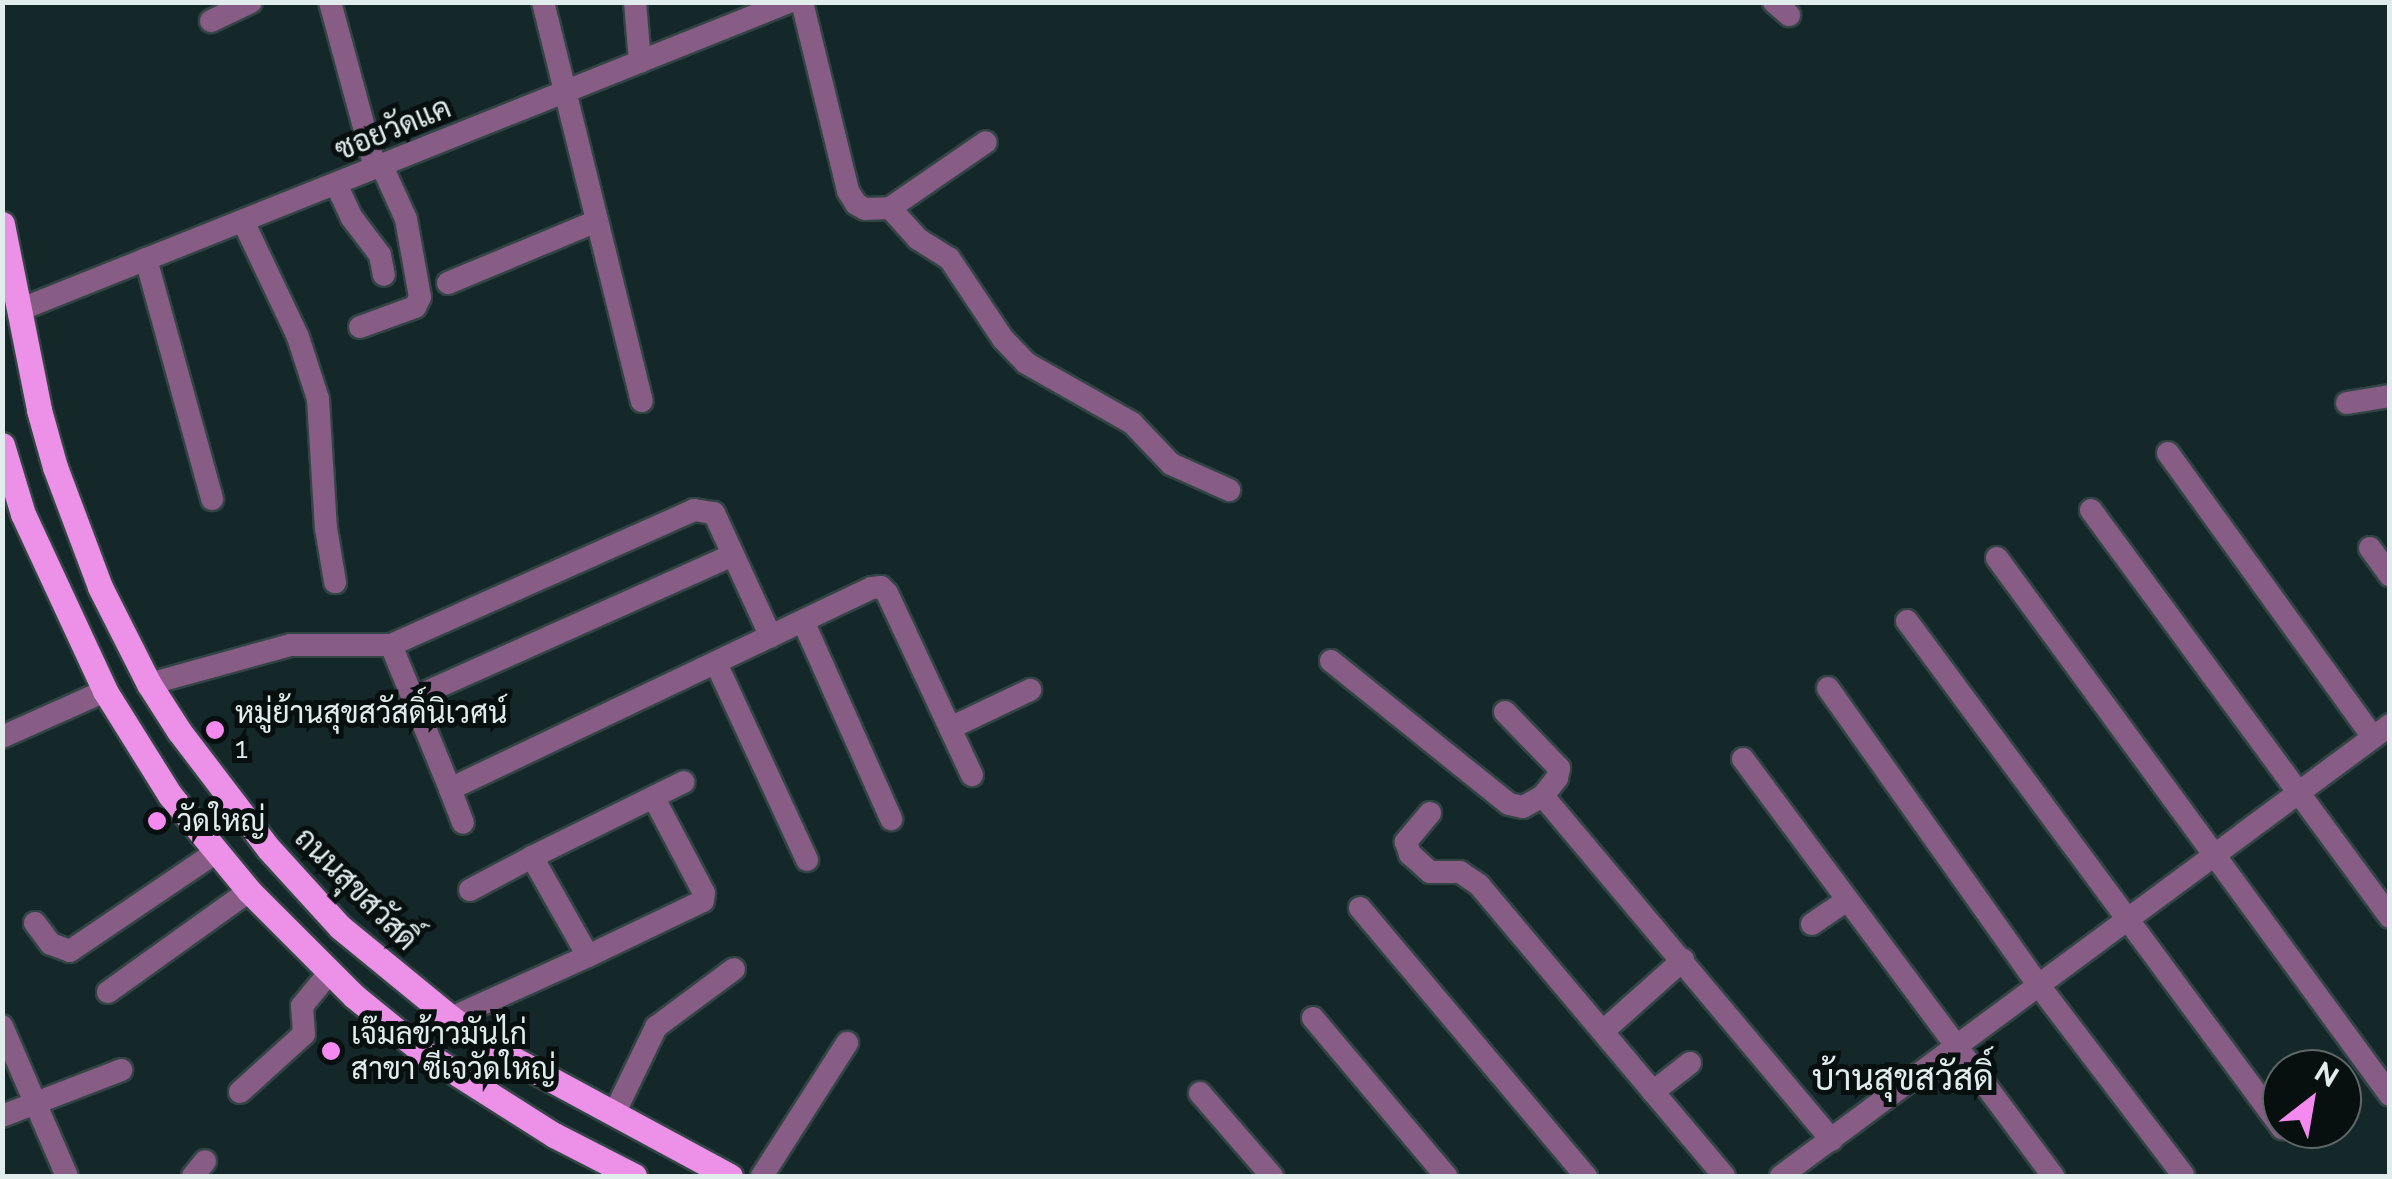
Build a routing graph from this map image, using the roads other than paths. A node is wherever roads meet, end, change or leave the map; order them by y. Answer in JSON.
{"nodes":[{"id":1,"x":250,"y":2,"type":"edge"},
{"id":2,"x":330,"y":2,"type":"edge"},
{"id":3,"x":543,"y":2,"type":"edge"},
{"id":4,"x":635,"y":2,"type":"edge"},
{"id":5,"x":789,"y":2,"type":"edge"},
{"id":6,"x":802,"y":2,"type":"edge"},
{"id":7,"x":211,"y":21,"type":"dead end"},
{"id":8,"x":640,"y":62,"type":"junction"},
{"id":9,"x":565,"y":93,"type":"junction"},
{"id":10,"x":986,"y":142,"type":"dead end"},
{"id":11,"x":379,"y":167,"type":"junction"},
{"id":12,"x":336,"y":184,"type":"junction"},
{"id":13,"x":890,"y":208,"type":"junction"},
{"id":14,"x":244,"y":220,"type":"junction"},
{"id":15,"x":597,"y":222,"type":"junction"},
{"id":16,"x":2,"y":224,"type":"edge"},
{"id":17,"x":146,"y":259,"type":"junction"},
{"id":18,"x":384,"y":274,"type":"dead end"},
{"id":19,"x":448,"y":283,"type":"dead end"},
{"id":20,"x":19,"y":310,"type":"junction"},
{"id":21,"x":360,"y":327,"type":"dead end"},
{"id":22,"x":2390,"y":396,"type":"edge"},
{"id":23,"x":642,"y":401,"type":"dead end"},
{"id":24,"x":2347,"y":403,"type":"dead end"},
{"id":25,"x":2,"y":444,"type":"edge"},
{"id":26,"x":2168,"y":453,"type":"dead end"},
{"id":27,"x":1229,"y":490,"type":"dead end"},
{"id":28,"x":212,"y":499,"type":"dead end"},
{"id":29,"x":2092,"y":510,"type":"dead end"},
{"id":30,"x":2370,"y":548,"type":"dead end"},
{"id":31,"x":734,"y":555,"type":"junction"},
{"id":32,"x":1997,"y":558,"type":"dead end"},
{"id":33,"x":2390,"y":576,"type":"edge"},
{"id":34,"x":335,"y":582,"type":"dead end"},
{"id":35,"x":803,"y":621,"type":"junction"},
{"id":36,"x":1907,"y":621,"type":"dead end"},
{"id":37,"x":771,"y":637,"type":"junction"},
{"id":38,"x":391,"y":646,"type":"junction"},
{"id":39,"x":1331,"y":661,"type":"dead end"},
{"id":40,"x":716,"y":663,"type":"junction"},
{"id":41,"x":149,"y":684,"type":"junction"},
{"id":42,"x":1828,"y":688,"type":"dead end"},
{"id":43,"x":1030,"y":690,"type":"dead end"},
{"id":44,"x":104,"y":691,"type":"junction"},
{"id":45,"x":412,"y":698,"type":"junction"},
{"id":46,"x":1505,"y":712,"type":"dead end"},
{"id":47,"x":950,"y":728,"type":"junction"},
{"id":48,"x":2384,"y":733,"type":"edge"},
{"id":49,"x":2,"y":737,"type":"edge"},
{"id":50,"x":1744,"y":759,"type":"dead end"},
{"id":51,"x":972,"y":775,"type":"dead end"},
{"id":52,"x":684,"y":782,"type":"dead end"},
{"id":53,"x":450,"y":790,"type":"junction"},
{"id":54,"x":1544,"y":796,"type":"junction"},
{"id":55,"x":2298,"y":796,"type":"junction"},
{"id":56,"x":654,"y":798,"type":"junction"},
{"id":57,"x":1430,"y":813,"type":"dead end"},
{"id":58,"x":891,"y":819,"type":"dead end"},
{"id":59,"x":463,"y":823,"type":"dead end"},
{"id":60,"x":216,"y":852,"type":"junction"},
{"id":61,"x":532,"y":857,"type":"junction"},
{"id":62,"x":2214,"y":859,"type":"junction"},
{"id":63,"x":807,"y":860,"type":"dead end"},
{"id":64,"x":470,"y":890,"type":"dead end"},
{"id":65,"x":249,"y":891,"type":"junction"},
{"id":66,"x":1847,"y":900,"type":"junction"},
{"id":67,"x":1360,"y":908,"type":"dead end"},
{"id":68,"x":2390,"y":917,"type":"edge"},
{"id":69,"x":35,"y":922,"type":"dead end"},
{"id":70,"x":1812,"y":924,"type":"dead end"},
{"id":71,"x":2127,"y":924,"type":"junction"},
{"id":72,"x":588,"y":956,"type":"junction"},
{"id":73,"x":1682,"y":960,"type":"junction"},
{"id":74,"x":734,"y":969,"type":"dead end"},
{"id":75,"x":330,"y":973,"type":"junction"},
{"id":76,"x":2040,"y":988,"type":"junction"},
{"id":77,"x":108,"y":992,"type":"dead end"},
{"id":78,"x":451,"y":1018,"type":"junction"},
{"id":79,"x":1313,"y":1018,"type":"dead end"},
{"id":80,"x":1610,"y":1025,"type":"dead end"},
{"id":81,"x":3,"y":1030,"type":"edge"},
{"id":82,"x":846,"y":1043,"type":"dead end"},
{"id":83,"x":1956,"y":1050,"type":"junction"},
{"id":84,"x":1690,"y":1063,"type":"dead end"},
{"id":85,"x":121,"y":1070,"type":"dead end"},
{"id":86,"x":240,"y":1092,"type":"dead end"},
{"id":87,"x":1653,"y":1092,"type":"junction"},
{"id":88,"x":1200,"y":1093,"type":"dead end"},
{"id":89,"x":2390,"y":1095,"type":"edge"},
{"id":90,"x":2262,"y":1102,"type":"edge"},
{"id":91,"x":35,"y":1103,"type":"junction"},
{"id":92,"x":614,"y":1114,"type":"junction"},
{"id":93,"x":2,"y":1116,"type":"edge"},
{"id":94,"x":1832,"y":1140,"type":"junction"},
{"id":95,"x":59,"y":1174,"type":"edge"},
{"id":96,"x":623,"y":1174,"type":"edge"},
{"id":97,"x":2183,"y":1175,"type":"edge"},
{"id":98,"x":730,"y":1176,"type":"edge"},
{"id":99,"x":762,"y":1176,"type":"edge"},
{"id":100,"x":1272,"y":1176,"type":"edge"},
{"id":101,"x":1446,"y":1176,"type":"edge"},
{"id":102,"x":1586,"y":1176,"type":"edge"},
{"id":103,"x":1724,"y":1176,"type":"edge"},
{"id":104,"x":1780,"y":1176,"type":"edge"},
{"id":105,"x":2053,"y":1176,"type":"edge"}],
"edges":[{"from":1,"to":7,"type":"street"},
{"from":2,"to":11,"type":"street"},
{"from":3,"to":9,"type":"street"},
{"from":4,"to":8,"type":"street"},
{"from":5,"to":8,"type":"street","name":"ซอยวัดแค"},
{"from":6,"to":13,"type":"street"},
{"from":8,"to":9,"type":"street","name":"ซอยวัดแค"},
{"from":9,"to":11,"type":"street","name":"ซอยวัดแค"},
{"from":9,"to":15,"type":"street"},
{"from":10,"to":13,"type":"street"},
{"from":11,"to":12,"type":"street","name":"ซอยวัดแค"},
{"from":11,"to":21,"type":"street"},
{"from":12,"to":14,"type":"street","name":"ซอยวัดแค"},
{"from":12,"to":18,"type":"street"},
{"from":13,"to":27,"type":"street"},
{"from":14,"to":17,"type":"street","name":"ซอยวัดแค"},
{"from":14,"to":34,"type":"street"},
{"from":15,"to":19,"type":"street"},
{"from":15,"to":23,"type":"street"},
{"from":16,"to":20,"type":"main road","name":"ถนนสุขสวัสดิ์"},
{"from":17,"to":20,"type":"street","name":"ซอยวัดแค"},
{"from":17,"to":28,"type":"street"},
{"from":20,"to":41,"type":"main road","name":"ถนนสุขสวัสดิ์"},
{"from":22,"to":24,"type":"street"},
{"from":25,"to":44,"type":"main road"},
{"from":26,"to":48,"type":"street"},
{"from":29,"to":55,"type":"street"},
{"from":30,"to":33,"type":"street"},
{"from":31,"to":37,"type":"street"},
{"from":31,"to":38,"type":"street"},
{"from":31,"to":45,"type":"street"},
{"from":32,"to":62,"type":"street"},
{"from":35,"to":37,"type":"street"},
{"from":35,"to":47,"type":"street"},
{"from":35,"to":58,"type":"street"},
{"from":36,"to":71,"type":"street"},
{"from":37,"to":40,"type":"street"},
{"from":38,"to":41,"type":"street"},
{"from":38,"to":45,"type":"street"},
{"from":39,"to":54,"type":"street"},
{"from":40,"to":53,"type":"street"},
{"from":40,"to":63,"type":"street"},
{"from":41,"to":78,"type":"main road","name":"ถนนสุขสวัสดิ์"},
{"from":42,"to":76,"type":"street"},
{"from":43,"to":47,"type":"street"},
{"from":44,"to":49,"type":"street"},
{"from":44,"to":60,"type":"main road"},
{"from":45,"to":53,"type":"street"},
{"from":46,"to":54,"type":"street"},
{"from":47,"to":51,"type":"street"},
{"from":48,"to":55,"type":"street"},
{"from":50,"to":66,"type":"street"},
{"from":52,"to":56,"type":"street"},
{"from":53,"to":59,"type":"street"},
{"from":54,"to":73,"type":"street"},
{"from":55,"to":62,"type":"street"},
{"from":55,"to":68,"type":"street"},
{"from":56,"to":61,"type":"street"},
{"from":56,"to":72,"type":"street"},
{"from":57,"to":87,"type":"street"},
{"from":60,"to":65,"type":"main road"},
{"from":60,"to":69,"type":"street"},
{"from":61,"to":64,"type":"street"},
{"from":61,"to":72,"type":"street"},
{"from":62,"to":71,"type":"street"},
{"from":62,"to":89,"type":"street"},
{"from":65,"to":75,"type":"main road"},
{"from":65,"to":77,"type":"street"},
{"from":66,"to":70,"type":"street"},
{"from":66,"to":83,"type":"street"},
{"from":67,"to":102,"type":"street"},
{"from":71,"to":76,"type":"street"},
{"from":71,"to":90,"type":"street"},
{"from":72,"to":78,"type":"street"},
{"from":73,"to":80,"type":"street"},
{"from":73,"to":94,"type":"street"},
{"from":74,"to":92,"type":"street"},
{"from":75,"to":86,"type":"street"},
{"from":75,"to":96,"type":"main road"},
{"from":76,"to":83,"type":"street"},
{"from":76,"to":97,"type":"street"},
{"from":78,"to":92,"type":"main road","name":"ถนนสุขสวัสดิ์"},
{"from":79,"to":101,"type":"street"},
{"from":81,"to":91,"type":"street"},
{"from":82,"to":99,"type":"street"},
{"from":83,"to":94,"type":"street"},
{"from":83,"to":105,"type":"street"},
{"from":84,"to":87,"type":"street"},
{"from":85,"to":91,"type":"street"},
{"from":87,"to":103,"type":"street"},
{"from":88,"to":100,"type":"street"},
{"from":91,"to":93,"type":"street"},
{"from":91,"to":95,"type":"street"},
{"from":92,"to":98,"type":"main road","name":"ถนนสุขสวัสดิ์"},
{"from":94,"to":104,"type":"street"}]}
